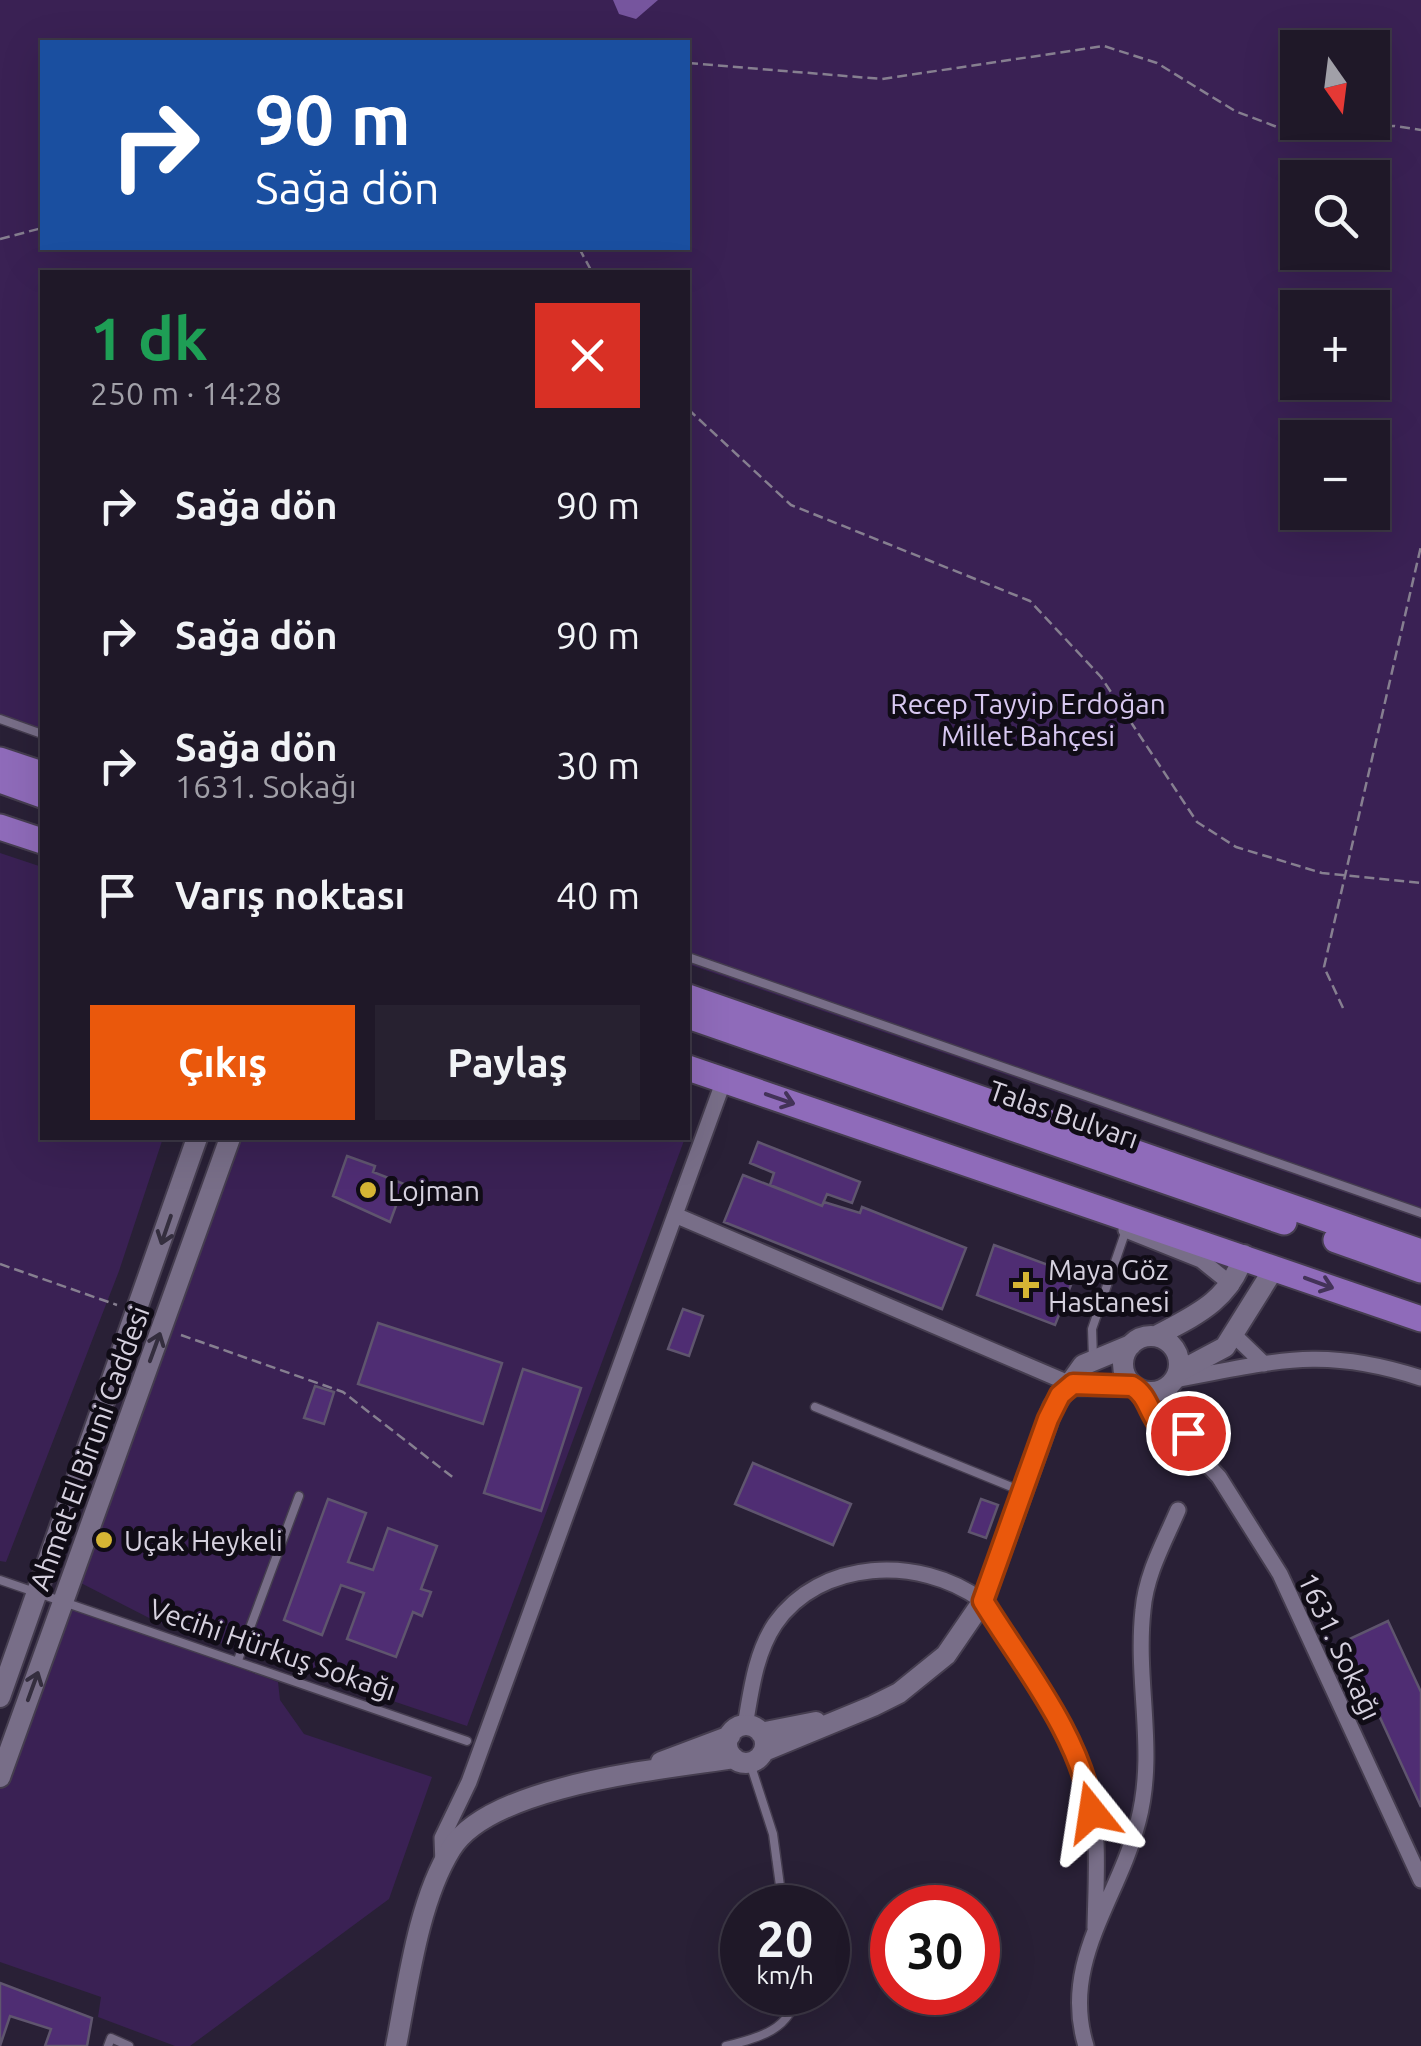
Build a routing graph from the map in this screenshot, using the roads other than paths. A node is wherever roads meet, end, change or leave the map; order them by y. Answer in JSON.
{"nodes":[{"id":1,"x":0,"y":719,"type":"edge"},
{"id":2,"x":40,"y":733,"type":"edge"},
{"id":3,"x":0,"y":760,"type":"edge"},
{"id":4,"x":40,"y":773,"type":"edge"},
{"id":5,"x":0,"y":780,"type":"edge"},
{"id":6,"x":40,"y":793,"type":"edge"},
{"id":7,"x":0,"y":827,"type":"edge"},
{"id":8,"x":40,"y":840,"type":"edge"},
{"id":9,"x":690,"y":958,"type":"edge"},
{"id":10,"x":690,"y":997,"type":"edge"},
{"id":11,"x":690,"y":1017,"type":"edge"},
{"id":12,"x":690,"y":1069,"type":"edge"},
{"id":13,"x":724,"y":1080,"type":"junction"},
{"id":14,"x":197,"y":1140,"type":"edge"},
{"id":15,"x":229,"y":1140,"type":"edge"},
{"id":16,"x":990,"y":1170,"type":"junction"},
{"id":17,"x":1421,"y":1213,"type":"edge"},
{"id":18,"x":676,"y":1215,"type":"junction"},
{"id":19,"x":1126,"y":1230,"type":"junction"},
{"id":20,"x":1421,"y":1252,"type":"edge"},
{"id":21,"x":1244,"y":1255,"type":"junction"},
{"id":22,"x":1275,"y":1267,"type":"junction"},
{"id":23,"x":1421,"y":1270,"type":"edge"},
{"id":24,"x":1232,"y":1285,"type":"junction"},
{"id":25,"x":1421,"y":1319,"type":"edge"},
{"id":26,"x":1234,"y":1335,"type":"junction"},
{"id":27,"x":1156,"y":1336,"type":"junction"},
{"id":28,"x":1131,"y":1345,"type":"junction"},
{"id":29,"x":1092,"y":1358,"type":"junction"},
{"id":30,"x":1264,"y":1364,"type":"junction"},
{"id":31,"x":1421,"y":1378,"type":"edge"},
{"id":32,"x":1173,"y":1380,"type":"junction"},
{"id":33,"x":1073,"y":1384,"type":"junction"},
{"id":34,"x":1136,"y":1388,"type":"junction"},
{"id":35,"x":814,"y":1407,"type":"dead end"},
{"id":36,"x":1191,"y":1446,"type":"junction"},
{"id":37,"x":76,"y":1487,"type":"junction"},
{"id":38,"x":1024,"y":1492,"type":"junction"},
{"id":39,"x":100,"y":1496,"type":"junction"},
{"id":40,"x":299,"y":1496,"type":"dead end"},
{"id":41,"x":1178,"y":1510,"type":"dead end"},
{"id":42,"x":0,"y":1580,"type":"edge"},
{"id":43,"x":38,"y":1591,"type":"junction"},
{"id":44,"x":64,"y":1599,"type":"junction"},
{"id":45,"x":983,"y":1601,"type":"junction"},
{"id":46,"x":238,"y":1660,"type":"junction"},
{"id":47,"x":0,"y":1697,"type":"edge"},
{"id":48,"x":467,"y":1741,"type":"dead end"},
{"id":49,"x":747,"y":1744,"type":"junction"},
{"id":50,"x":0,"y":1777,"type":"edge"},
{"id":51,"x":443,"y":1864,"type":"junction"},
{"id":52,"x":1421,"y":1880,"type":"edge"},
{"id":53,"x":780,"y":1885,"type":"edge"},
{"id":54,"x":1095,"y":1928,"type":"junction"},
{"id":55,"x":790,"y":2015,"type":"edge"},
{"id":56,"x":108,"y":2046,"type":"edge"},
{"id":57,"x":128,"y":2046,"type":"edge"},
{"id":58,"x":396,"y":2046,"type":"edge"},
{"id":59,"x":726,"y":2046,"type":"edge"},
{"id":60,"x":1086,"y":2046,"type":"edge"}],
"edges":[{"from":1,"to":2,"type":"lane"},
{"from":3,"to":4,"type":"main road"},
{"from":5,"to":6,"type":"main road"},
{"from":7,"to":8,"type":"main road"},
{"from":9,"to":17,"type":"lane"},
{"from":10,"to":20,"type":"main road"},
{"from":11,"to":23,"type":"main road","name":"Talas Bulvarı"},
{"from":12,"to":13,"type":"main road"},
{"from":13,"to":16,"type":"main road","one_way":true},
{"from":13,"to":18,"type":"street"},
{"from":14,"to":37,"type":"street","name":"Ahmet El Biruni Caddesi","one_way":true},
{"from":39,"to":15,"type":"street","name":"Ahmet El Biruni Caddesi","one_way":true},
{"from":16,"to":19,"type":"street"},
{"from":16,"to":21,"type":"main road"},
{"from":18,"to":33,"type":"street"},
{"from":18,"to":51,"type":"street"},
{"from":19,"to":24,"type":"street"},
{"from":19,"to":29,"type":"lane"},
{"from":21,"to":22,"type":"main road"},
{"from":21,"to":24,"type":"street"},
{"from":22,"to":25,"type":"main road","one_way":true},
{"from":22,"to":26,"type":"street"},
{"from":24,"to":27,"type":"street"},
{"from":26,"to":30,"type":"street"},
{"from":26,"to":32,"type":"street"},
{"from":27,"to":28,"type":"street"},
{"from":27,"to":32,"type":"street"},
{"from":28,"to":29,"type":"street"},
{"from":28,"to":34,"type":"street"},
{"from":29,"to":33,"type":"street"},
{"from":30,"to":31,"type":"street"},
{"from":30,"to":32,"type":"street"},
{"from":32,"to":34,"type":"street"},
{"from":32,"to":36,"type":"street","name":"1631. Sokağı"},
{"from":33,"to":34,"type":"street"},
{"from":33,"to":38,"type":"street"},
{"from":34,"to":36,"type":"street","name":"1631. Sokağı"},
{"from":35,"to":38,"type":"lane"},
{"from":36,"to":52,"type":"street","name":"1631. Sokağı"},
{"from":37,"to":39,"type":"street"},
{"from":37,"to":43,"type":"street","name":"Ahmet El Biruni Caddesi"},
{"from":38,"to":45,"type":"street"},
{"from":39,"to":44,"type":"street","name":"Ahmet El Biruni Caddesi"},
{"from":40,"to":46,"type":"lane"},
{"from":41,"to":54,"type":"street"},
{"from":42,"to":43,"type":"lane"},
{"from":43,"to":44,"type":"lane","name":"Vecihi Hürkuş Sokağı"},
{"from":43,"to":47,"type":"street","name":"Ahmet El Biruni Caddesi"},
{"from":44,"to":46,"type":"lane","name":"Vecihi Hürkuş Sokağı"},
{"from":50,"to":44,"type":"street","name":"Ahmet El Biruni Caddesi","one_way":true},
{"from":45,"to":49,"type":"street"},
{"from":45,"to":49,"type":"street"},
{"from":45,"to":54,"type":"street"},
{"from":46,"to":48,"type":"lane","name":"Vecihi Hürkuş Sokağı"},
{"from":49,"to":51,"type":"street"},
{"from":49,"to":53,"type":"lane"},
{"from":51,"to":58,"type":"street"},
{"from":54,"to":60,"type":"street"},
{"from":55,"to":59,"type":"lane"},
{"from":56,"to":57,"type":"lane"}]}
